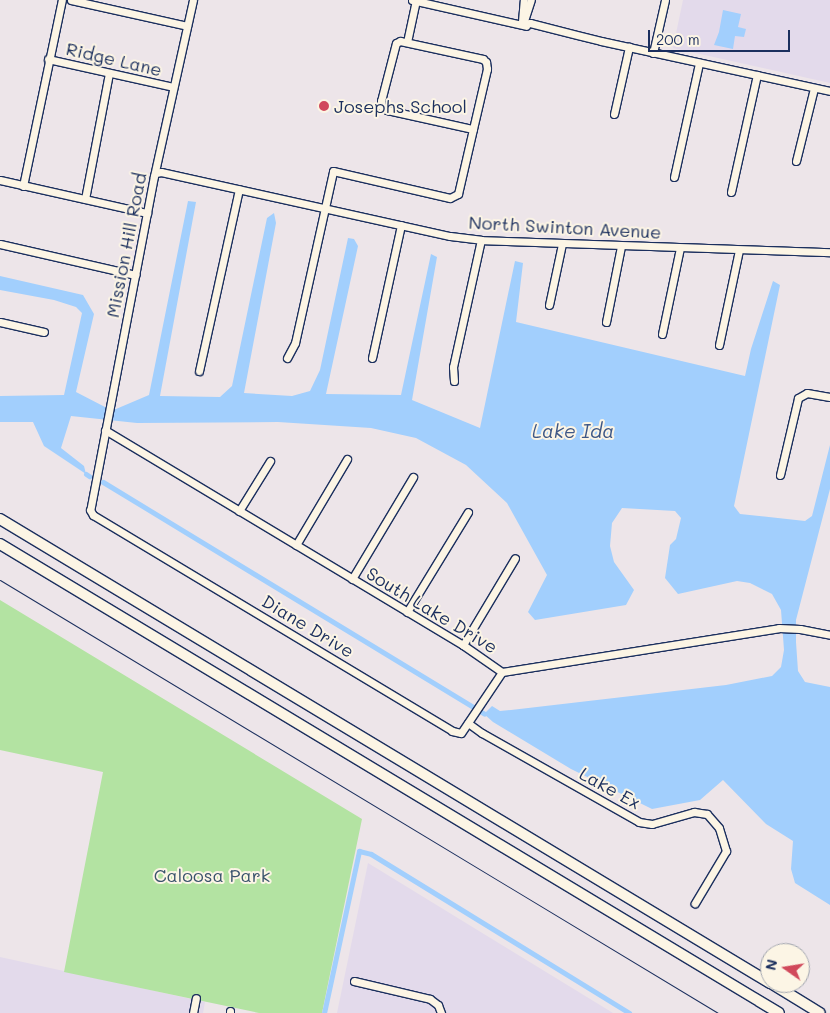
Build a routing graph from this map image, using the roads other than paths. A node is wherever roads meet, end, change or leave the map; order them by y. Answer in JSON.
{"nodes":[{"id":1,"x":62,"y":0,"type":"edge"},
{"id":2,"x":71,"y":0,"type":"edge"},
{"id":3,"x":193,"y":0,"type":"edge"},
{"id":4,"x":415,"y":0,"type":"edge"},
{"id":5,"x":524,"y":0,"type":"edge"},
{"id":6,"x":531,"y":0,"type":"edge"},
{"id":7,"x":665,"y":0,"type":"edge"},
{"id":8,"x":523,"y":24,"type":"junction"},
{"id":9,"x":187,"y":26,"type":"junction"},
{"id":10,"x":407,"y":42,"type":"junction"},
{"id":11,"x":629,"y":47,"type":"junction"},
{"id":12,"x":653,"y":53,"type":"junction"},
{"id":13,"x":48,"y":59,"type":"junction"},
{"id":14,"x":699,"y":63,"type":"junction"},
{"id":15,"x":109,"y":73,"type":"junction"},
{"id":16,"x":757,"y":76,"type":"junction"},
{"id":17,"x":173,"y":87,"type":"junction"},
{"id":18,"x":814,"y":88,"type":"junction"},
{"id":19,"x":830,"y":91,"type":"edge"},
{"id":20,"x":614,"y":114,"type":"dead end"},
{"id":21,"x":473,"y":129,"type":"junction"},
{"id":22,"x":796,"y":161,"type":"dead end"},
{"id":23,"x":156,"y":173,"type":"junction"},
{"id":24,"x":674,"y":177,"type":"dead end"},
{"id":25,"x":0,"y":180,"type":"edge"},
{"id":26,"x":23,"y":186,"type":"junction"},
{"id":27,"x":239,"y":189,"type":"junction"},
{"id":28,"x":731,"y":192,"type":"dead end"},
{"id":29,"x":85,"y":199,"type":"junction"},
{"id":30,"x":324,"y":208,"type":"junction"},
{"id":31,"x":147,"y":213,"type":"junction"},
{"id":32,"x":401,"y":225,"type":"junction"},
{"id":33,"x":481,"y":240,"type":"junction"},
{"id":34,"x":0,"y":244,"type":"edge"},
{"id":35,"x":562,"y":244,"type":"junction"},
{"id":36,"x":621,"y":246,"type":"junction"},
{"id":37,"x":680,"y":248,"type":"junction"},
{"id":38,"x":739,"y":250,"type":"junction"},
{"id":39,"x":830,"y":252,"type":"edge"},
{"id":40,"x":135,"y":275,"type":"junction"},
{"id":41,"x":549,"y":306,"type":"dead end"},
{"id":42,"x":0,"y":322,"type":"edge"},
{"id":43,"x":606,"y":322,"type":"dead end"},
{"id":44,"x":44,"y":332,"type":"dead end"},
{"id":45,"x":662,"y":334,"type":"dead end"},
{"id":46,"x":719,"y":345,"type":"dead end"},
{"id":47,"x":286,"y":358,"type":"dead end"},
{"id":48,"x":372,"y":358,"type":"dead end"},
{"id":49,"x":199,"y":371,"type":"dead end"},
{"id":50,"x":454,"y":381,"type":"dead end"},
{"id":51,"x":830,"y":397,"type":"edge"},
{"id":52,"x":105,"y":430,"type":"junction"},
{"id":53,"x":347,"y":459,"type":"dead end"},
{"id":54,"x":270,"y":461,"type":"dead end"},
{"id":55,"x":780,"y":475,"type":"dead end"},
{"id":56,"x":413,"y":477,"type":"dead end"},
{"id":57,"x":92,"y":496,"type":"joint"},
{"id":58,"x":239,"y":511,"type":"junction"},
{"id":59,"x":468,"y":512,"type":"dead end"},
{"id":60,"x":0,"y":519,"type":"edge"},
{"id":61,"x":0,"y":544,"type":"edge"},
{"id":62,"x":296,"y":544,"type":"junction"},
{"id":63,"x":515,"y":558,"type":"dead end"},
{"id":64,"x":352,"y":579,"type":"junction"},
{"id":65,"x":407,"y":612,"type":"junction"},
{"id":66,"x":830,"y":635,"type":"edge"},
{"id":67,"x":463,"y":646,"type":"junction"},
{"id":68,"x":502,"y":672,"type":"junction"},
{"id":69,"x":468,"y":723,"type":"junction"},
{"id":70,"x":696,"y":903,"type":"dead end"},
{"id":71,"x":760,"y":977,"type":"edge"},
{"id":72,"x":354,"y":981,"type":"dead end"},
{"id":73,"x":787,"y":993,"type":"edge"},
{"id":74,"x":196,"y":998,"type":"dead end"},
{"id":75,"x":193,"y":1013,"type":"edge"},
{"id":76,"x":441,"y":1013,"type":"edge"},
{"id":77,"x":779,"y":1013,"type":"edge"},
{"id":78,"x":820,"y":1013,"type":"edge"}],
"edges":[{"from":1,"to":13,"type":"street"},
{"from":2,"to":9,"type":"street"},
{"from":3,"to":9,"type":"street","name":"Mission Hill Road"},
{"from":4,"to":8,"type":"street"},
{"from":4,"to":10,"type":"street"},
{"from":5,"to":8,"type":"street"},
{"from":6,"to":8,"type":"street"},
{"from":7,"to":12,"type":"street"},
{"from":8,"to":11,"type":"street"},
{"from":9,"to":17,"type":"street","name":"Mission Hill Road"},
{"from":10,"to":21,"type":"street"},
{"from":10,"to":21,"type":"street"},
{"from":11,"to":12,"type":"street"},
{"from":11,"to":20,"type":"street"},
{"from":12,"to":14,"type":"street"},
{"from":13,"to":15,"type":"street","name":"Ridge Lane"},
{"from":13,"to":26,"type":"street"},
{"from":14,"to":16,"type":"street"},
{"from":14,"to":24,"type":"street"},
{"from":15,"to":17,"type":"street","name":"Ridge Lane"},
{"from":15,"to":29,"type":"street"},
{"from":16,"to":18,"type":"street"},
{"from":16,"to":28,"type":"street"},
{"from":17,"to":23,"type":"street","name":"Mission Hill Road"},
{"from":18,"to":19,"type":"street"},
{"from":18,"to":22,"type":"street"},
{"from":21,"to":30,"type":"street"},
{"from":23,"to":27,"type":"street","name":"North Swinton Avenue"},
{"from":23,"to":31,"type":"street","name":"Mission Hill Road"},
{"from":25,"to":26,"type":"street"},
{"from":26,"to":29,"type":"street"},
{"from":27,"to":30,"type":"street","name":"North Swinton Avenue"},
{"from":27,"to":49,"type":"street"},
{"from":29,"to":31,"type":"street"},
{"from":30,"to":32,"type":"street","name":"North Swinton Avenue"},
{"from":30,"to":47,"type":"street"},
{"from":31,"to":40,"type":"street","name":"Mission Hill Road"},
{"from":32,"to":33,"type":"street","name":"North Swinton Avenue"},
{"from":32,"to":48,"type":"street"},
{"from":33,"to":35,"type":"street","name":"North Swinton Avenue"},
{"from":33,"to":50,"type":"street"},
{"from":34,"to":40,"type":"street"},
{"from":35,"to":36,"type":"street","name":"North Swinton Avenue"},
{"from":35,"to":41,"type":"street"},
{"from":36,"to":37,"type":"street","name":"North Swinton Avenue"},
{"from":36,"to":43,"type":"street"},
{"from":37,"to":38,"type":"street","name":"North Swinton Avenue"},
{"from":37,"to":45,"type":"street"},
{"from":38,"to":39,"type":"street","name":"North Swinton Avenue"},
{"from":38,"to":46,"type":"street"},
{"from":40,"to":52,"type":"street","name":"Mission Hill Road"},
{"from":42,"to":44,"type":"street"},
{"from":51,"to":55,"type":"street"},
{"from":52,"to":57,"type":"street","name":"Mission Hill Road"},
{"from":52,"to":58,"type":"street","name":"South Lake Drive"},
{"from":53,"to":62,"type":"street"},
{"from":54,"to":58,"type":"street"},
{"from":56,"to":64,"type":"street"},
{"from":57,"to":69,"type":"street","name":"Diane Drive"},
{"from":58,"to":62,"type":"street","name":"South Lake Drive"},
{"from":59,"to":65,"type":"street"},
{"from":60,"to":71,"type":"highway"},
{"from":61,"to":77,"type":"highway"},
{"from":62,"to":64,"type":"street","name":"South Lake Drive"},
{"from":63,"to":67,"type":"street"},
{"from":64,"to":65,"type":"street","name":"South Lake Drive"},
{"from":65,"to":67,"type":"street","name":"South Lake Drive"},
{"from":66,"to":68,"type":"street","name":"South Lake Drive"},
{"from":67,"to":68,"type":"street","name":"South Lake Drive"},
{"from":68,"to":69,"type":"street"},
{"from":69,"to":70,"type":"street","name":"Lake Ex"},
{"from":72,"to":76,"type":"street"},
{"from":73,"to":78,"type":"highway"},
{"from":74,"to":75,"type":"street"}]}
